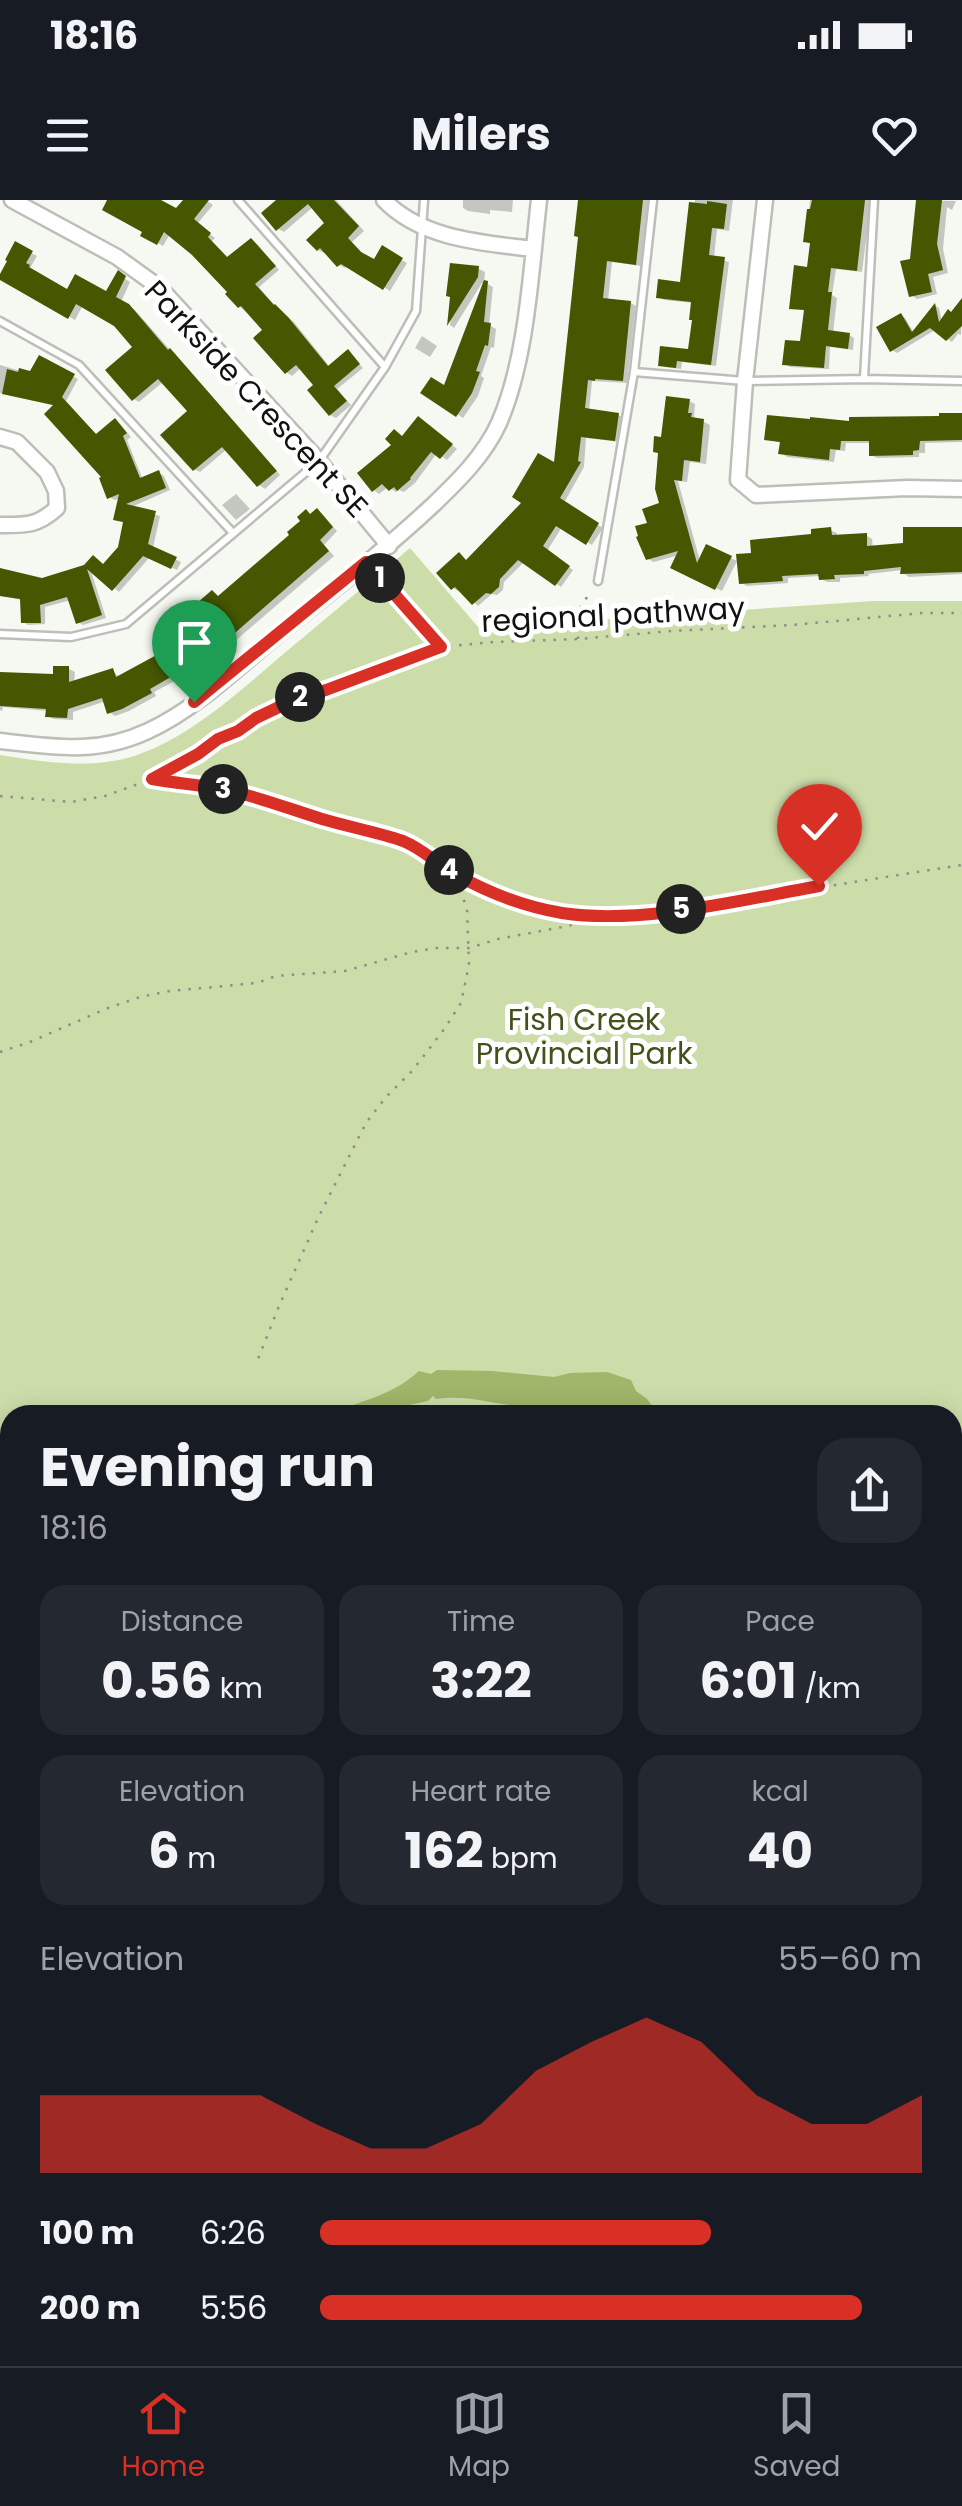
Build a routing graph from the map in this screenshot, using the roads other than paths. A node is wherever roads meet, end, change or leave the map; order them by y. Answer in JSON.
{"nodes":[{"id":1,"x":238,"y":200,"type":"edge"},
{"id":2,"x":384,"y":200,"type":"edge"},
{"id":3,"x":424,"y":200,"type":"edge"},
{"id":4,"x":539,"y":200,"type":"edge"},
{"id":5,"x":653,"y":200,"type":"edge"},
{"id":6,"x":765,"y":200,"type":"edge"},
{"id":7,"x":874,"y":200,"type":"edge"},
{"id":8,"x":18,"y":201,"type":"edge"},
{"id":9,"x":421,"y":226,"type":"junction"},
{"id":10,"x":533,"y":249,"type":"junction"},
{"id":11,"x":0,"y":321,"type":"edge"},
{"id":12,"x":385,"y":367,"type":"junction"},
{"id":13,"x":634,"y":372,"type":"junction"},
{"id":14,"x":864,"y":379,"type":"junction"},
{"id":15,"x":745,"y":381,"type":"junction"},
{"id":16,"x":962,"y":381,"type":"edge"},
{"id":17,"x":0,"y":438,"type":"edge"},
{"id":18,"x":318,"y":461,"type":"junction"},
{"id":19,"x":962,"y":488,"type":"edge"},
{"id":20,"x":0,"y":525,"type":"edge"},
{"id":21,"x":233,"y":533,"type":"junction"},
{"id":22,"x":389,"y":546,"type":"junction"},
{"id":23,"x":598,"y":581,"type":"road end"},
{"id":24,"x":0,"y":634,"type":"edge"},
{"id":25,"x":0,"y":741,"type":"edge"}],
"edges":[{"from":1,"to":12,"type":"lane"},
{"from":2,"to":9,"type":"street"},
{"from":3,"to":9,"type":"lane"},
{"from":4,"to":10,"type":"street"},
{"from":5,"to":13,"type":"lane"},
{"from":6,"to":15,"type":"street"},
{"from":7,"to":14,"type":"lane"},
{"from":8,"to":18,"type":"street","name":"Parkside Crescent SE"},
{"from":9,"to":10,"type":"street"},
{"from":9,"to":12,"type":"lane"},
{"from":10,"to":22,"type":"street"},
{"from":11,"to":21,"type":"lane"},
{"from":12,"to":18,"type":"lane"},
{"from":13,"to":15,"type":"lane"},
{"from":13,"to":23,"type":"lane"},
{"from":14,"to":15,"type":"lane"},
{"from":14,"to":16,"type":"lane"},
{"from":15,"to":19,"type":"street"},
{"from":17,"to":20,"type":"street"},
{"from":18,"to":21,"type":"lane"},
{"from":18,"to":22,"type":"street","name":"Parkside Crescent SE"},
{"from":21,"to":24,"type":"lane"},
{"from":22,"to":25,"type":"street"}]}
